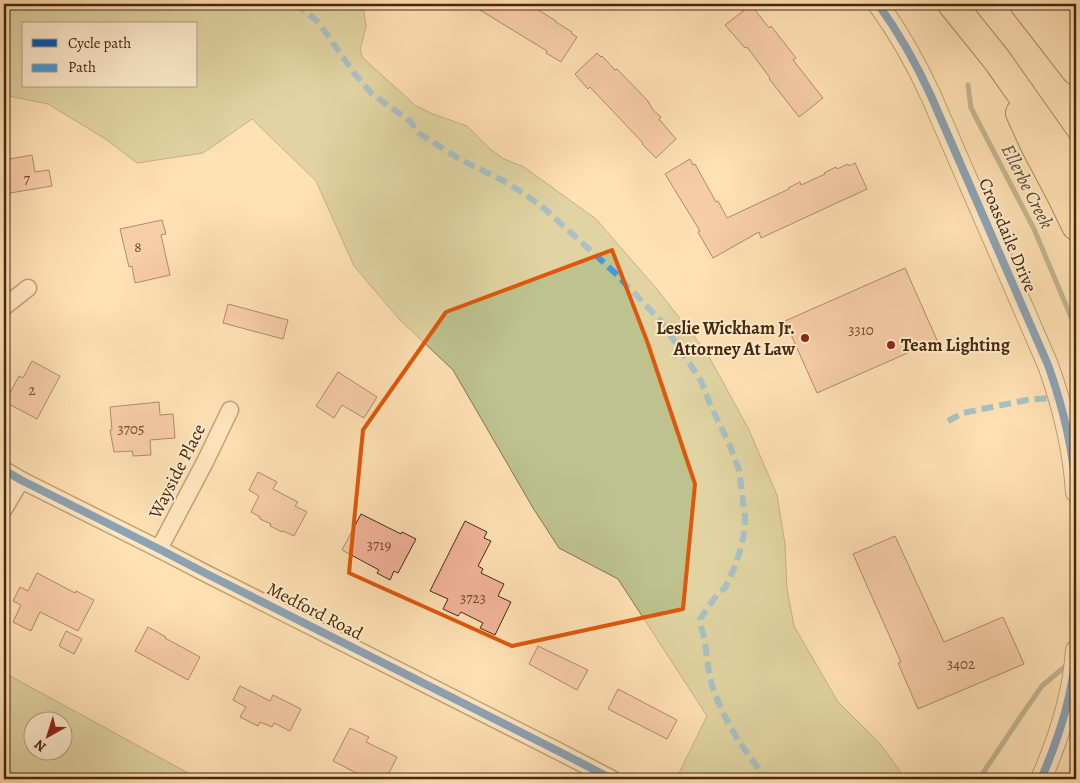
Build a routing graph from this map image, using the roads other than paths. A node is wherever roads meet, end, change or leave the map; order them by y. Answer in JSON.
{"nodes":[{"id":1,"x":878,"y":4,"type":"edge"},
{"id":2,"x":952,"y":4,"type":"edge"},
{"id":3,"x":1024,"y":4,"type":"edge"},
{"id":4,"x":1043,"y":4,"type":"edge"},
{"id":5,"x":1076,"y":37,"type":"edge"},
{"id":6,"x":997,"y":60,"type":"junction"},
{"id":7,"x":1076,"y":71,"type":"edge"},
{"id":8,"x":1076,"y":172,"type":"edge"},
{"id":9,"x":1076,"y":226,"type":"edge"},
{"id":10,"x":28,"y":288,"type":"dead end"},
{"id":11,"x":4,"y":307,"type":"edge"},
{"id":12,"x":230,"y":410,"type":"dead end"},
{"id":13,"x":4,"y":470,"type":"edge"},
{"id":14,"x":21,"y":480,"type":"junction"},
{"id":15,"x":1076,"y":492,"type":"edge"},
{"id":16,"x":4,"y":509,"type":"edge"},
{"id":17,"x":159,"y":549,"type":"junction"},
{"id":18,"x":1076,"y":650,"type":"edge"},
{"id":19,"x":612,"y":779,"type":"edge"},
{"id":20,"x":1041,"y":779,"type":"edge"}],
"edges":[{"from":1,"to":15,"type":"street","name":"Croasdaile Drive"},
{"from":2,"to":6,"type":"highway"},
{"from":3,"to":7,"type":"highway"},
{"from":4,"to":5,"type":"highway"},
{"from":6,"to":8,"type":"highway"},
{"from":6,"to":9,"type":"highway"},
{"from":10,"to":11,"type":"street"},
{"from":12,"to":17,"type":"street","name":"Wayside Place"},
{"from":13,"to":14,"type":"street","name":"Medford Road"},
{"from":14,"to":16,"type":"street"},
{"from":14,"to":17,"type":"street","name":"Medford Road"},
{"from":17,"to":19,"type":"street","name":"Medford Road"},
{"from":18,"to":20,"type":"street"}]}
